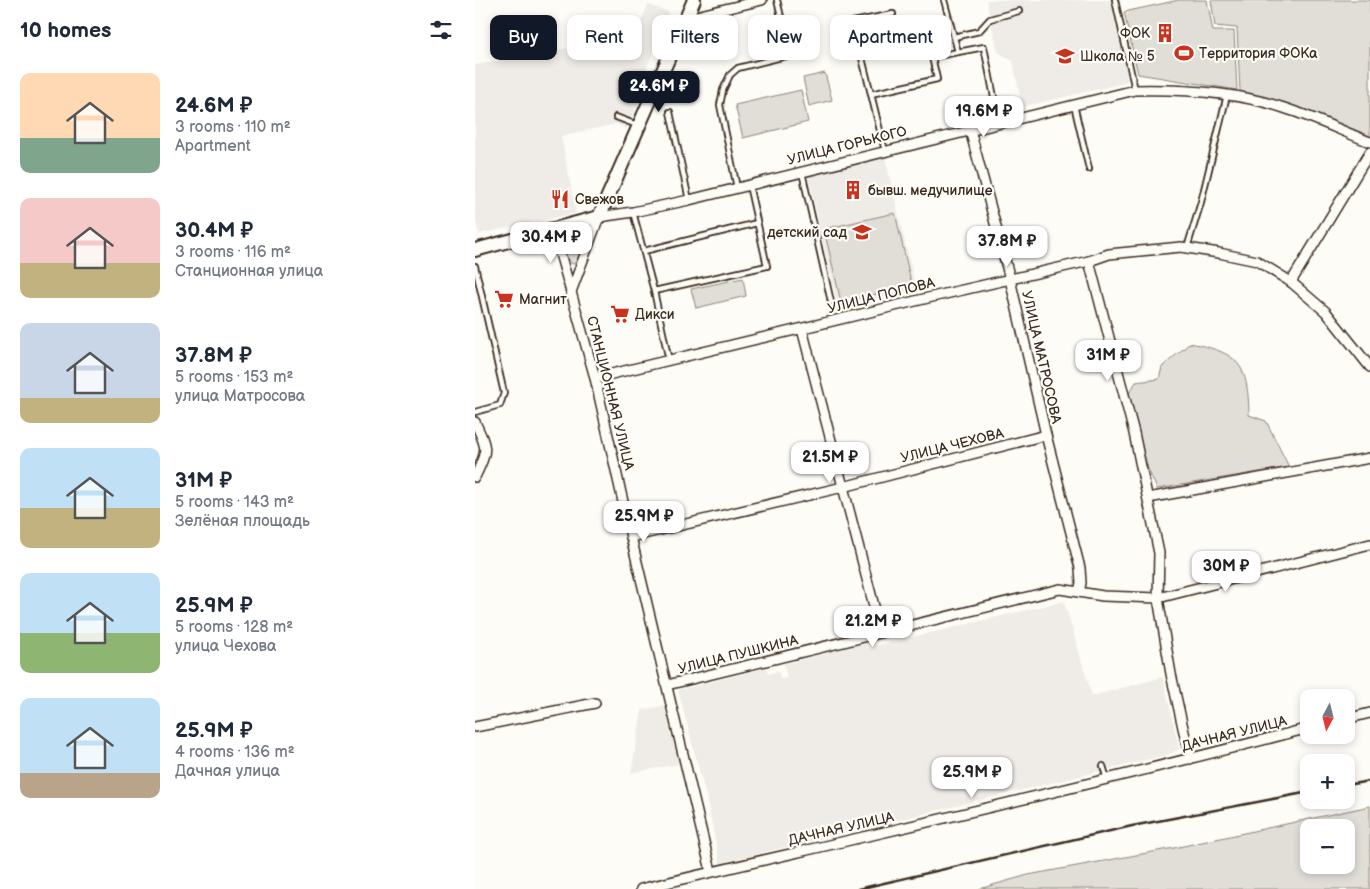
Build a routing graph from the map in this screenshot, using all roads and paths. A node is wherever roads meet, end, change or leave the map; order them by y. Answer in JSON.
{"nodes":[{"id":1,"x":694,"y":0,"type":"edge"},
{"id":2,"x":762,"y":0,"type":"edge"},
{"id":3,"x":777,"y":0,"type":"edge"},
{"id":4,"x":945,"y":0,"type":"edge"},
{"id":5,"x":1115,"y":0,"type":"edge"},
{"id":6,"x":1019,"y":11,"type":"dead end"},
{"id":7,"x":893,"y":14,"type":"dead end"},
{"id":8,"x":688,"y":15,"type":"edge"},
{"id":9,"x":700,"y":15,"type":"edge"},
{"id":10,"x":954,"y":37,"type":"junction"},
{"id":11,"x":958,"y":52,"type":"junction"},
{"id":12,"x":668,"y":60,"type":"edge"},
{"id":13,"x":1135,"y":90,"type":"junction"},
{"id":14,"x":871,"y":94,"type":"junction"},
{"id":15,"x":1227,"y":94,"type":"junction"},
{"id":16,"x":1073,"y":105,"type":"junction"},
{"id":17,"x":670,"y":112,"type":"dead end"},
{"id":18,"x":616,"y":117,"type":"dead end"},
{"id":19,"x":999,"y":122,"type":"junction"},
{"id":20,"x":639,"y":125,"type":"junction"},
{"id":21,"x":970,"y":130,"type":"junction"},
{"id":22,"x":1370,"y":142,"type":"edge"},
{"id":23,"x":885,"y":151,"type":"junction"},
{"id":24,"x":1370,"y":152,"type":"edge"},
{"id":25,"x":1089,"y":169,"type":"dead end"},
{"id":26,"x":802,"y":172,"type":"junction"},
{"id":27,"x":749,"y":185,"type":"junction"},
{"id":28,"x":737,"y":188,"type":"junction"},
{"id":29,"x":689,"y":200,"type":"junction"},
{"id":30,"x":633,"y":212,"type":"junction"},
{"id":31,"x":599,"y":217,"type":"junction"},
{"id":32,"x":757,"y":223,"type":"junction"},
{"id":33,"x":553,"y":229,"type":"junction"},
{"id":34,"x":1187,"y":248,"type":"junction"},
{"id":35,"x":475,"y":250,"type":"edge"},
{"id":36,"x":644,"y":252,"type":"junction"},
{"id":37,"x":1089,"y":261,"type":"junction"},
{"id":38,"x":475,"y":266,"type":"edge"},
{"id":39,"x":1010,"y":279,"type":"junction"},
{"id":40,"x":1291,"y":282,"type":"junction"},
{"id":41,"x":571,"y":292,"type":"junction"},
{"id":42,"x":654,"y":292,"type":"junction"},
{"id":43,"x":831,"y":302,"type":"dead end"},
{"id":44,"x":802,"y":329,"type":"junction"},
{"id":45,"x":669,"y":361,"type":"junction"},
{"id":46,"x":1370,"y":367,"type":"edge"},
{"id":47,"x":595,"y":378,"type":"junction"},
{"id":48,"x":475,"y":412,"type":"edge"},
{"id":49,"x":475,"y":422,"type":"edge"},
{"id":50,"x":1046,"y":435,"type":"junction"},
{"id":51,"x":1370,"y":458,"type":"edge"},
{"id":52,"x":475,"y":477,"type":"edge"},
{"id":53,"x":843,"y":487,"type":"junction"},
{"id":54,"x":1148,"y":498,"type":"junction"},
{"id":55,"x":631,"y":537,"type":"junction"},
{"id":56,"x":1370,"y":544,"type":"edge"},
{"id":57,"x":1079,"y":592,"type":"junction"},
{"id":58,"x":1158,"y":598,"type":"junction"},
{"id":59,"x":881,"y":634,"type":"junction"},
{"id":60,"x":667,"y":685,"type":"junction"},
{"id":61,"x":595,"y":703,"type":"dead end"},
{"id":62,"x":1370,"y":713,"type":"edge"},
{"id":63,"x":1355,"y":717,"type":"edge"},
{"id":64,"x":475,"y":727,"type":"edge"},
{"id":65,"x":1300,"y":730,"type":"edge"},
{"id":66,"x":1190,"y":759,"type":"junction"},
{"id":67,"x":1103,"y":766,"type":"dead end"},
{"id":68,"x":1107,"y":779,"type":"junction"},
{"id":69,"x":711,"y":871,"type":"junction"},
{"id":70,"x":641,"y":889,"type":"edge"}],
"edges":[{"from":1,"to":8,"type":"street"},
{"from":2,"to":9,"type":"street"},
{"from":3,"to":28,"type":"lane"},
{"from":4,"to":10,"type":"lane"},
{"from":5,"to":13,"type":"lane"},
{"from":6,"to":10,"type":"lane"},
{"from":7,"to":14,"type":"lane"},
{"from":10,"to":11,"type":"lane"},
{"from":11,"to":14,"type":"lane"},
{"from":11,"to":19,"type":"lane"},
{"from":12,"to":20,"type":"street"},
{"from":13,"to":15,"type":"street","name":"УЛИЦА ГОРЬКОГО"},
{"from":13,"to":16,"type":"street","name":"УЛИЦА ГОРЬКОГО"},
{"from":14,"to":23,"type":"lane"},
{"from":15,"to":22,"type":"street","name":"УЛИЦА ГОРЬКОГО"},
{"from":15,"to":34,"type":"lane"},
{"from":16,"to":19,"type":"street","name":"УЛИЦА ГОРЬКОГО"},
{"from":16,"to":25,"type":"lane"},
{"from":17,"to":29,"type":"lane"},
{"from":18,"to":20,"type":"lane"},
{"from":19,"to":21,"type":"street","name":"УЛИЦА ГОРЬКОГО"},
{"from":20,"to":31,"type":"street"},
{"from":21,"to":23,"type":"street","name":"УЛИЦА ГОРЬКОГО"},
{"from":21,"to":39,"type":"street","name":"УЛИЦА МАТРОСОВА"},
{"from":23,"to":26,"type":"street","name":"УЛИЦА ГОРЬКОГО"},
{"from":24,"to":40,"type":"street"},
{"from":26,"to":27,"type":"street","name":"УЛИЦА ГОРЬКОГО"},
{"from":26,"to":43,"type":"lane"},
{"from":27,"to":28,"type":"street","name":"УЛИЦА ГОРЬКОГО"},
{"from":27,"to":32,"type":"lane"},
{"from":28,"to":29,"type":"street","name":"УЛИЦА ГОРЬКОГО"},
{"from":29,"to":30,"type":"street","name":"УЛИЦА ГОРЬКОГО"},
{"from":30,"to":31,"type":"street","name":"УЛИЦА ГОРЬКОГО"},
{"from":30,"to":36,"type":"lane"},
{"from":31,"to":33,"type":"street","name":"УЛИЦА ГОРЬКОГО"},
{"from":31,"to":41,"type":"street"},
{"from":32,"to":36,"type":"lane"},
{"from":32,"to":42,"type":"lane"},
{"from":33,"to":35,"type":"street","name":"УЛИЦА ГОРЬКОГО"},
{"from":33,"to":41,"type":"street","name":"СТАНЦИОННАЯ УЛИЦА"},
{"from":34,"to":37,"type":"street","name":"УЛИЦА ПОПОВА"},
{"from":34,"to":40,"type":"street","name":"УЛИЦА ПОПОВА"},
{"from":36,"to":42,"type":"lane"},
{"from":37,"to":39,"type":"street","name":"УЛИЦА ПОПОВА"},
{"from":37,"to":54,"type":"street"},
{"from":38,"to":48,"type":"lane"},
{"from":39,"to":44,"type":"street","name":"УЛИЦА ПОПОВА"},
{"from":39,"to":50,"type":"street","name":"УЛИЦА МАТРОСОВА"},
{"from":40,"to":46,"type":"street","name":"УЛИЦА ПОПОВА"},
{"from":41,"to":47,"type":"street","name":"СТАНЦИОННАЯ УЛИЦА"},
{"from":42,"to":45,"type":"lane"},
{"from":44,"to":45,"type":"street","name":"УЛИЦА ПОПОВА"},
{"from":44,"to":53,"type":"street"},
{"from":45,"to":47,"type":"street","name":"УЛИЦА ПОПОВА"},
{"from":47,"to":55,"type":"street","name":"СТАНЦИОННАЯ УЛИЦА"},
{"from":49,"to":52,"type":"street"},
{"from":50,"to":53,"type":"street","name":"УЛИЦА ЧЕХОВА"},
{"from":50,"to":57,"type":"street","name":"УЛИЦА МАТРОСОВА"},
{"from":51,"to":54,"type":"street"},
{"from":53,"to":55,"type":"street","name":"УЛИЦА ЧЕХОВА"},
{"from":53,"to":59,"type":"street"},
{"from":54,"to":58,"type":"street"},
{"from":55,"to":60,"type":"street","name":"СТАНЦИОННАЯ УЛИЦА"},
{"from":56,"to":58,"type":"street","name":"УЛИЦА ПУШКИНА"},
{"from":57,"to":58,"type":"street","name":"УЛИЦА ПУШКИНА"},
{"from":57,"to":59,"type":"street","name":"УЛИЦА ПУШКИНА"},
{"from":58,"to":66,"type":"street"},
{"from":59,"to":60,"type":"street","name":"УЛИЦА ПУШКИНА"},
{"from":60,"to":69,"type":"street","name":"СТАНЦИОННАЯ УЛИЦА"},
{"from":61,"to":64,"type":"street"},
{"from":62,"to":63,"type":"street"},
{"from":65,"to":66,"type":"street","name":"ДАЧНАЯ УЛИЦА"},
{"from":66,"to":68,"type":"street","name":"ДАЧНАЯ УЛИЦА"},
{"from":67,"to":68,"type":"lane"},
{"from":68,"to":69,"type":"street","name":"ДАЧНАЯ УЛИЦА"},
{"from":69,"to":70,"type":"street","name":"ДАЧНАЯ УЛИЦА"}]}
